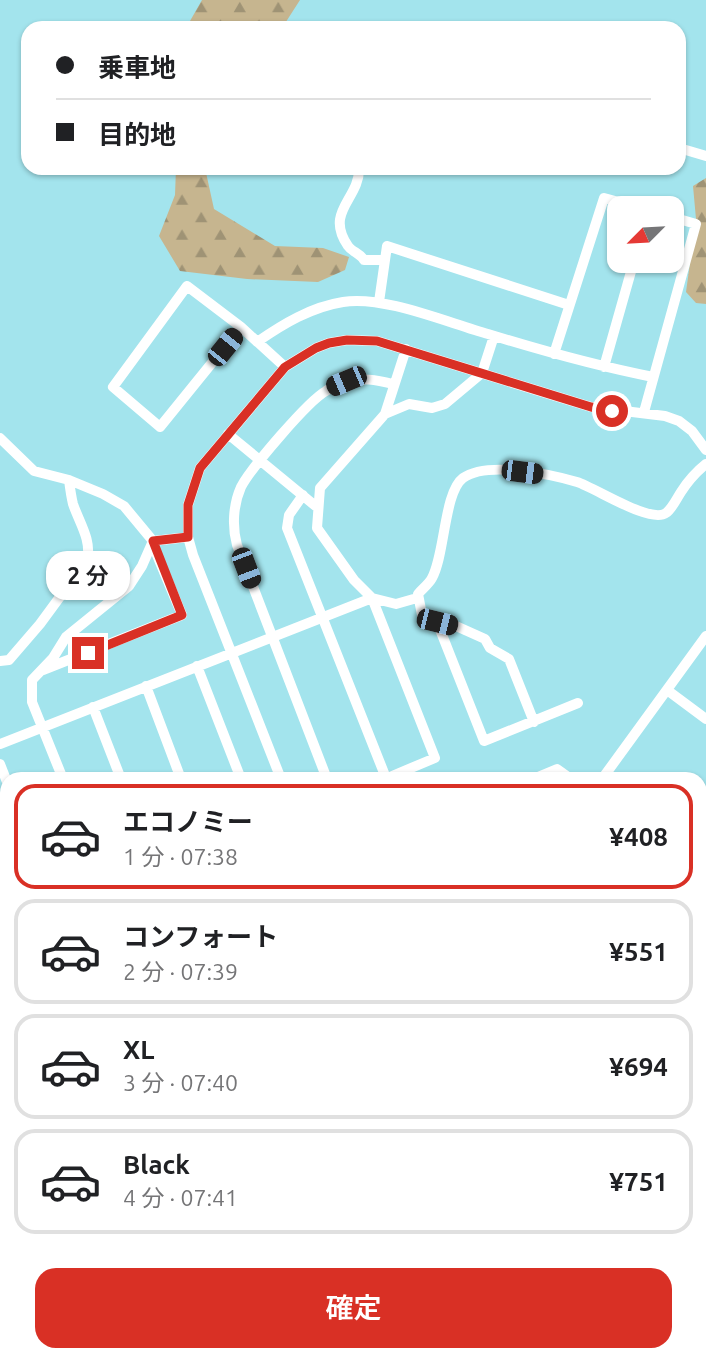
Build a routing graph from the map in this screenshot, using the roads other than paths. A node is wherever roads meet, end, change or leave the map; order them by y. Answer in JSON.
{"nodes":[{"id":1,"x":686,"y":150,"type":"edge"},
{"id":2,"x":706,"y":156,"type":"edge"},
{"id":3,"x":359,"y":175,"type":"edge"},
{"id":4,"x":607,"y":199,"type":"edge"},
{"id":5,"x":684,"y":220,"type":"edge"},
{"id":6,"x":383,"y":260,"type":"junction"},
{"id":7,"x":684,"y":267,"type":"edge"},
{"id":8,"x":631,"y":273,"type":"edge"},
{"id":9,"x":682,"y":273,"type":"edge"},
{"id":10,"x":379,"y":302,"type":"junction"},
{"id":11,"x":569,"y":305,"type":"junction"},
{"id":12,"x":241,"y":327,"type":"junction"},
{"id":13,"x":494,"y":336,"type":"junction"},
{"id":14,"x":257,"y":342,"type":"junction"},
{"id":15,"x":406,"y":349,"type":"junction"},
{"id":16,"x":554,"y":354,"type":"junction"},
{"id":17,"x":285,"y":367,"type":"junction"},
{"id":18,"x":604,"y":367,"type":"junction"},
{"id":19,"x":482,"y":373,"type":"junction"},
{"id":20,"x":653,"y":377,"type":"junction"},
{"id":21,"x":393,"y":384,"type":"junction"},
{"id":22,"x":644,"y":412,"type":"junction"},
{"id":23,"x":385,"y":414,"type":"junction"},
{"id":24,"x":228,"y":433,"type":"junction"},
{"id":25,"x":0,"y":438,"type":"edge"},
{"id":26,"x":706,"y":450,"type":"edge"},
{"id":27,"x":261,"y":461,"type":"junction"},
{"id":28,"x":706,"y":464,"type":"edge"},
{"id":29,"x":69,"y":480,"type":"junction"},
{"id":30,"x":303,"y":495,"type":"junction"},
{"id":31,"x":318,"y":508,"type":"junction"},
{"id":32,"x":188,"y":537,"type":"junction"},
{"id":33,"x":153,"y":542,"type":"junction"},
{"id":34,"x":372,"y":598,"type":"junction"},
{"id":35,"x":417,"y":598,"type":"junction"},
{"id":36,"x":322,"y":617,"type":"junction"},
{"id":37,"x":437,"y":622,"type":"junction"},
{"id":38,"x":272,"y":636,"type":"junction"},
{"id":39,"x":704,"y":642,"type":"edge"},
{"id":40,"x":231,"y":652,"type":"junction"},
{"id":41,"x":0,"y":661,"type":"edge"},
{"id":42,"x":197,"y":666,"type":"junction"},
{"id":43,"x":41,"y":671,"type":"junction"},
{"id":44,"x":146,"y":686,"type":"junction"},
{"id":45,"x":667,"y":690,"type":"junction"},
{"id":46,"x":578,"y":703,"type":"dead end"},
{"id":47,"x":93,"y":707,"type":"junction"},
{"id":48,"x":706,"y":719,"type":"edge"},
{"id":49,"x":534,"y":722,"type":"junction"},
{"id":50,"x":43,"y":727,"type":"junction"},
{"id":51,"x":0,"y":744,"type":"edge"},
{"id":52,"x":60,"y":772,"type":"edge"},
{"id":53,"x":118,"y":772,"type":"edge"},
{"id":54,"x":178,"y":772,"type":"edge"},
{"id":55,"x":238,"y":772,"type":"edge"},
{"id":56,"x":278,"y":772,"type":"edge"},
{"id":57,"x":324,"y":772,"type":"edge"},
{"id":58,"x":383,"y":772,"type":"edge"},
{"id":59,"x":402,"y":772,"type":"edge"},
{"id":60,"x":607,"y":772,"type":"edge"}],
"edges":[{"from":1,"to":2,"type":"street"},
{"from":3,"to":6,"type":"street"},
{"from":4,"to":11,"type":"street"},
{"from":5,"to":7,"type":"street"},
{"from":6,"to":10,"type":"street"},
{"from":6,"to":11,"type":"street"},
{"from":8,"to":18,"type":"street"},
{"from":9,"to":20,"type":"street"},
{"from":10,"to":13,"type":"street"},
{"from":10,"to":14,"type":"street"},
{"from":11,"to":16,"type":"street"},
{"from":12,"to":12,"type":"street"},
{"from":12,"to":14,"type":"street"},
{"from":13,"to":16,"type":"street"},
{"from":13,"to":19,"type":"street"},
{"from":14,"to":17,"type":"street"},
{"from":15,"to":17,"type":"street"},
{"from":15,"to":19,"type":"street"},
{"from":15,"to":21,"type":"street"},
{"from":16,"to":18,"type":"street"},
{"from":17,"to":24,"type":"street"},
{"from":18,"to":20,"type":"street"},
{"from":19,"to":22,"type":"street"},
{"from":19,"to":23,"type":"street"},
{"from":20,"to":22,"type":"street"},
{"from":21,"to":23,"type":"street"},
{"from":21,"to":27,"type":"street"},
{"from":22,"to":26,"type":"street"},
{"from":23,"to":31,"type":"street"},
{"from":24,"to":27,"type":"street"},
{"from":24,"to":32,"type":"street"},
{"from":25,"to":29,"type":"street"},
{"from":27,"to":30,"type":"street"},
{"from":27,"to":38,"type":"street"},
{"from":28,"to":35,"type":"street"},
{"from":29,"to":33,"type":"street"},
{"from":29,"to":41,"type":"street"},
{"from":30,"to":31,"type":"street"},
{"from":30,"to":36,"type":"street"},
{"from":31,"to":34,"type":"street"},
{"from":32,"to":33,"type":"street"},
{"from":32,"to":40,"type":"street"},
{"from":33,"to":43,"type":"street"},
{"from":33,"to":43,"type":"street"},
{"from":34,"to":35,"type":"street"},
{"from":34,"to":36,"type":"street"},
{"from":34,"to":59,"type":"street"},
{"from":35,"to":37,"type":"street"},
{"from":36,"to":38,"type":"street"},
{"from":36,"to":58,"type":"street"},
{"from":37,"to":49,"type":"street"},
{"from":37,"to":49,"type":"street"},
{"from":38,"to":40,"type":"street"},
{"from":38,"to":57,"type":"street"},
{"from":39,"to":45,"type":"street"},
{"from":40,"to":42,"type":"street"},
{"from":40,"to":56,"type":"street"},
{"from":42,"to":44,"type":"street"},
{"from":42,"to":55,"type":"street"},
{"from":43,"to":50,"type":"street"},
{"from":44,"to":47,"type":"street"},
{"from":44,"to":54,"type":"street"},
{"from":45,"to":48,"type":"street"},
{"from":45,"to":60,"type":"street"},
{"from":46,"to":49,"type":"street"},
{"from":47,"to":50,"type":"street"},
{"from":47,"to":53,"type":"street"},
{"from":50,"to":51,"type":"street"},
{"from":50,"to":52,"type":"street"}]}
